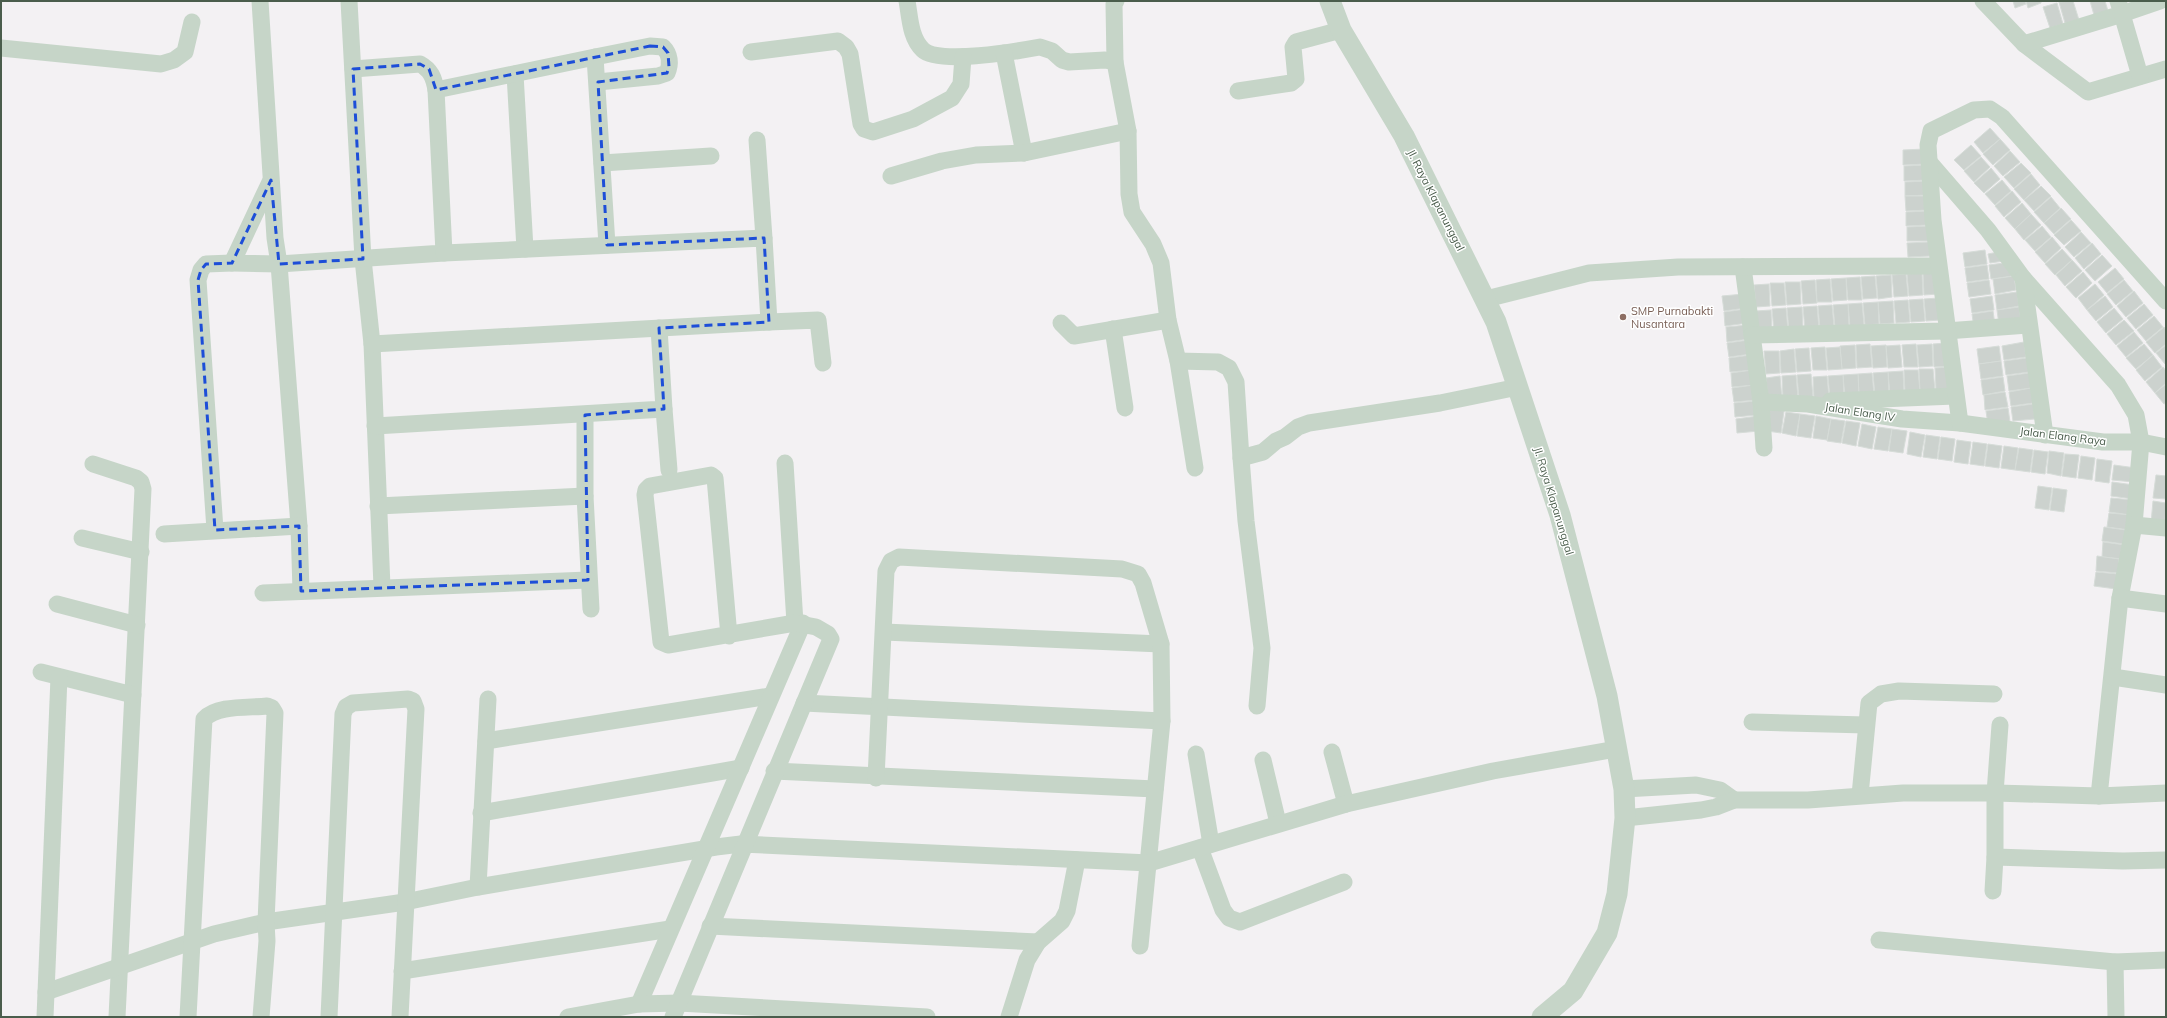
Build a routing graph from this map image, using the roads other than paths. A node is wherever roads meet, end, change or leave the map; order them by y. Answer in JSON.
{"nodes":[{"id":1,"x":260,"y":1,"type":"edge"},
{"id":2,"x":349,"y":1,"type":"edge"},
{"id":3,"x":907,"y":1,"type":"edge"},
{"id":4,"x":1116,"y":1,"type":"edge"},
{"id":5,"x":1330,"y":1,"type":"edge"},
{"id":6,"x":1982,"y":1,"type":"edge"},
{"id":7,"x":2160,"y":1,"type":"edge"},
{"id":8,"x":2120,"y":7,"type":"edge"},
{"id":9,"x":192,"y":22,"type":"dead end"},
{"id":10,"x":1341,"y":30,"type":"junction"},
{"id":11,"x":2024,"y":44,"type":"junction"},
{"id":12,"x":1,"y":48,"type":"edge"},
{"id":13,"x":751,"y":52,"type":"dead end"},
{"id":14,"x":1004,"y":53,"type":"junction"},
{"id":15,"x":595,"y":57,"type":"junction"},
{"id":16,"x":963,"y":57,"type":"junction"},
{"id":17,"x":1115,"y":62,"type":"junction"},
{"id":18,"x":353,"y":69,"type":"junction"},
{"id":19,"x":2166,"y":69,"type":"edge"},
{"id":20,"x":516,"y":74,"type":"junction"},
{"id":21,"x":2140,"y":76,"type":"junction"},
{"id":22,"x":598,"y":82,"type":"junction"},
{"id":23,"x":436,"y":90,"type":"junction"},
{"id":24,"x":1238,"y":91,"type":"dead end"},
{"id":25,"x":1128,"y":131,"type":"junction"},
{"id":26,"x":757,"y":140,"type":"dead end"},
{"id":27,"x":1024,"y":153,"type":"junction"},
{"id":28,"x":711,"y":156,"type":"dead end"},
{"id":29,"x":602,"y":163,"type":"junction"},
{"id":30,"x":1930,"y":163,"type":"junction"},
{"id":31,"x":891,"y":176,"type":"dead end"},
{"id":32,"x":271,"y":180,"type":"junction"},
{"id":33,"x":764,"y":238,"type":"junction"},
{"id":34,"x":607,"y":246,"type":"junction"},
{"id":35,"x":525,"y":250,"type":"junction"},
{"id":36,"x":444,"y":253,"type":"junction"},
{"id":37,"x":363,"y":259,"type":"junction"},
{"id":38,"x":232,"y":263,"type":"junction"},
{"id":39,"x":279,"y":264,"type":"junction"},
{"id":40,"x":1938,"y":266,"type":"junction"},
{"id":41,"x":1743,"y":267,"type":"junction"},
{"id":42,"x":2023,"y":278,"type":"junction"},
{"id":43,"x":1486,"y":299,"type":"junction"},
{"id":44,"x":2166,"y":301,"type":"edge"},
{"id":45,"x":1168,"y":320,"type":"junction"},
{"id":46,"x":769,"y":322,"type":"junction"},
{"id":47,"x":1061,"y":323,"type":"dead end"},
{"id":48,"x":2028,"y":325,"type":"junction"},
{"id":49,"x":659,"y":328,"type":"junction"},
{"id":50,"x":1113,"y":329,"type":"junction"},
{"id":51,"x":1946,"y":331,"type":"junction"},
{"id":52,"x":1752,"y":335,"type":"junction"},
{"id":53,"x":372,"y":344,"type":"junction"},
{"id":54,"x":1178,"y":361,"type":"junction"},
{"id":55,"x":823,"y":363,"type":"dead end"},
{"id":56,"x":1518,"y":387,"type":"junction"},
{"id":57,"x":1955,"y":396,"type":"junction"},
{"id":58,"x":1761,"y":402,"type":"junction"},
{"id":59,"x":1808,"y":404,"type":"junction"},
{"id":60,"x":1125,"y":408,"type":"dead end"},
{"id":61,"x":664,"y":410,"type":"junction"},
{"id":62,"x":585,"y":415,"type":"junction"},
{"id":63,"x":1960,"y":423,"type":"junction"},
{"id":64,"x":375,"y":426,"type":"junction"},
{"id":65,"x":2046,"y":434,"type":"junction"},
{"id":66,"x":2141,"y":442,"type":"junction"},
{"id":67,"x":2166,"y":447,"type":"edge"},
{"id":68,"x":1764,"y":448,"type":"dead end"},
{"id":69,"x":1241,"y":458,"type":"junction"},
{"id":70,"x":784,"y":463,"type":"dead end"},
{"id":71,"x":93,"y":464,"type":"dead end"},
{"id":72,"x":1195,"y":468,"type":"dead end"},
{"id":73,"x":669,"y":470,"type":"dead end"},
{"id":74,"x":585,"y":496,"type":"junction"},
{"id":75,"x":378,"y":506,"type":"junction"},
{"id":76,"x":2134,"y":525,"type":"junction"},
{"id":77,"x":298,"y":526,"type":"junction"},
{"id":78,"x":2166,"y":528,"type":"edge"},
{"id":79,"x":215,"y":530,"type":"junction"},
{"id":80,"x":164,"y":534,"type":"dead end"},
{"id":81,"x":82,"y":538,"type":"dead end"},
{"id":82,"x":141,"y":552,"type":"junction"},
{"id":83,"x":588,"y":580,"type":"junction"},
{"id":84,"x":382,"y":587,"type":"junction"},
{"id":85,"x":302,"y":591,"type":"junction"},
{"id":86,"x":263,"y":593,"type":"dead end"},
{"id":87,"x":2120,"y":598,"type":"junction"},
{"id":88,"x":57,"y":604,"type":"dead end"},
{"id":89,"x":2166,"y":604,"type":"edge"},
{"id":90,"x":590,"y":609,"type":"dead end"},
{"id":91,"x":799,"y":623,"type":"junction"},
{"id":92,"x":137,"y":625,"type":"junction"},
{"id":93,"x":884,"y":632,"type":"junction"},
{"id":94,"x":729,"y":636,"type":"junction"},
{"id":95,"x":1160,"y":644,"type":"junction"},
{"id":96,"x":41,"y":672,"type":"dead end"},
{"id":97,"x":59,"y":677,"type":"junction"},
{"id":98,"x":2112,"y":677,"type":"junction"},
{"id":99,"x":2166,"y":685,"type":"edge"},
{"id":100,"x":1994,"y":694,"type":"dead end"},
{"id":101,"x":133,"y":695,"type":"junction"},
{"id":102,"x":770,"y":696,"type":"junction"},
{"id":103,"x":488,"y":699,"type":"dead end"},
{"id":104,"x":804,"y":703,"type":"junction"},
{"id":105,"x":880,"y":705,"type":"junction"},
{"id":106,"x":1257,"y":706,"type":"dead end"},
{"id":107,"x":1162,"y":721,"type":"junction"},
{"id":108,"x":1752,"y":722,"type":"dead end"},
{"id":109,"x":1866,"y":725,"type":"junction"},
{"id":110,"x":2000,"y":725,"type":"dead end"},
{"id":111,"x":486,"y":741,"type":"junction"},
{"id":112,"x":1616,"y":749,"type":"junction"},
{"id":113,"x":1332,"y":752,"type":"dead end"},
{"id":114,"x":1196,"y":754,"type":"dead end"},
{"id":115,"x":1264,"y":760,"type":"dead end"},
{"id":116,"x":740,"y":768,"type":"junction"},
{"id":117,"x":774,"y":771,"type":"junction"},
{"id":118,"x":876,"y":778,"type":"junction"},
{"id":119,"x":1155,"y":789,"type":"junction"},
{"id":120,"x":1624,"y":789,"type":"junction"},
{"id":121,"x":1995,"y":793,"type":"junction"},
{"id":122,"x":2166,"y":794,"type":"edge"},
{"id":123,"x":1860,"y":795,"type":"junction"},
{"id":124,"x":2099,"y":796,"type":"junction"},
{"id":125,"x":1734,"y":800,"type":"junction"},
{"id":126,"x":1346,"y":804,"type":"junction"},
{"id":127,"x":481,"y":813,"type":"junction"},
{"id":128,"x":1625,"y":818,"type":"junction"},
{"id":129,"x":1278,"y":823,"type":"junction"},
{"id":130,"x":743,"y":845,"type":"junction"},
{"id":131,"x":1205,"y":846,"type":"junction"},
{"id":132,"x":710,"y":848,"type":"junction"},
{"id":133,"x":1995,"y":857,"type":"junction"},
{"id":134,"x":1077,"y":860,"type":"junction"},
{"id":135,"x":2166,"y":860,"type":"edge"},
{"id":136,"x":1149,"y":863,"type":"junction"},
{"id":137,"x":1344,"y":882,"type":"dead end"},
{"id":138,"x":478,"y":888,"type":"junction"},
{"id":139,"x":1993,"y":891,"type":"dead end"},
{"id":140,"x":405,"y":902,"type":"junction"},
{"id":141,"x":334,"y":912,"type":"junction"},
{"id":142,"x":266,"y":922,"type":"junction"},
{"id":143,"x":710,"y":926,"type":"junction"},
{"id":144,"x":670,"y":929,"type":"junction"},
{"id":145,"x":1879,"y":940,"type":"dead end"},
{"id":146,"x":193,"y":942,"type":"junction"},
{"id":147,"x":1038,"y":942,"type":"junction"},
{"id":148,"x":1140,"y":946,"type":"dead end"},
{"id":149,"x":2166,"y":960,"type":"edge"},
{"id":150,"x":2114,"y":962,"type":"junction"},
{"id":151,"x":120,"y":966,"type":"junction"},
{"id":152,"x":402,"y":971,"type":"junction"},
{"id":153,"x":46,"y":992,"type":"junction"},
{"id":154,"x":639,"y":1004,"type":"junction"},
{"id":155,"x":676,"y":1010,"type":"edge"},
{"id":156,"x":45,"y":1017,"type":"edge"},
{"id":157,"x":117,"y":1017,"type":"edge"},
{"id":158,"x":188,"y":1017,"type":"edge"},
{"id":159,"x":261,"y":1017,"type":"edge"},
{"id":160,"x":329,"y":1017,"type":"edge"},
{"id":161,"x":400,"y":1017,"type":"edge"},
{"id":162,"x":568,"y":1017,"type":"edge"},
{"id":163,"x":927,"y":1017,"type":"edge"},
{"id":164,"x":1009,"y":1017,"type":"edge"},
{"id":165,"x":1542,"y":1017,"type":"edge"},
{"id":166,"x":2116,"y":1017,"type":"edge"}],
"edges":[{"from":1,"to":32,"type":"street"},
{"from":2,"to":18,"type":"street"},
{"from":3,"to":16,"type":"street"},
{"from":4,"to":17,"type":"street"},
{"from":5,"to":10,"type":"street","name":"Jl. Raya Klapanunggal"},
{"from":6,"to":11,"type":"street"},
{"from":7,"to":8,"type":"street"},
{"from":8,"to":11,"type":"street"},
{"from":8,"to":21,"type":"street"},
{"from":9,"to":12,"type":"street"},
{"from":10,"to":24,"type":"street"},
{"from":10,"to":43,"type":"street","name":"Jl. Raya Klapanunggal"},
{"from":11,"to":21,"type":"street"},
{"from":13,"to":16,"type":"street"},
{"from":14,"to":16,"type":"street"},
{"from":14,"to":17,"type":"street"},
{"from":14,"to":27,"type":"street"},
{"from":15,"to":20,"type":"street"},
{"from":15,"to":22,"type":"street"},
{"from":15,"to":22,"type":"street"},
{"from":17,"to":25,"type":"street"},
{"from":18,"to":23,"type":"street"},
{"from":18,"to":37,"type":"street"},
{"from":19,"to":21,"type":"street"},
{"from":20,"to":23,"type":"street"},
{"from":20,"to":35,"type":"street"},
{"from":22,"to":29,"type":"street"},
{"from":23,"to":36,"type":"street"},
{"from":25,"to":27,"type":"street"},
{"from":25,"to":45,"type":"street"},
{"from":26,"to":33,"type":"street"},
{"from":27,"to":31,"type":"street"},
{"from":28,"to":29,"type":"street"},
{"from":29,"to":34,"type":"street"},
{"from":30,"to":40,"type":"street"},
{"from":30,"to":42,"type":"street"},
{"from":30,"to":44,"type":"street"},
{"from":32,"to":38,"type":"street"},
{"from":32,"to":39,"type":"street"},
{"from":33,"to":34,"type":"street"},
{"from":33,"to":46,"type":"street"},
{"from":34,"to":35,"type":"street"},
{"from":35,"to":36,"type":"street"},
{"from":36,"to":37,"type":"street"},
{"from":37,"to":39,"type":"street"},
{"from":37,"to":53,"type":"street"},
{"from":38,"to":39,"type":"street"},
{"from":38,"to":79,"type":"street"},
{"from":39,"to":77,"type":"street"},
{"from":40,"to":41,"type":"street"},
{"from":40,"to":51,"type":"street"},
{"from":41,"to":43,"type":"street"},
{"from":41,"to":52,"type":"street"},
{"from":42,"to":48,"type":"street"},
{"from":42,"to":66,"type":"street"},
{"from":43,"to":56,"type":"street","name":"Jl. Raya Klapanunggal"},
{"from":45,"to":50,"type":"street"},
{"from":45,"to":54,"type":"street"},
{"from":46,"to":49,"type":"street"},
{"from":46,"to":55,"type":"street"},
{"from":47,"to":50,"type":"street"},
{"from":48,"to":51,"type":"street"},
{"from":48,"to":65,"type":"street"},
{"from":49,"to":53,"type":"street"},
{"from":49,"to":61,"type":"street"},
{"from":50,"to":60,"type":"street"},
{"from":51,"to":52,"type":"street"},
{"from":51,"to":57,"type":"street"},
{"from":52,"to":58,"type":"street"},
{"from":53,"to":64,"type":"street"},
{"from":54,"to":69,"type":"street"},
{"from":54,"to":72,"type":"street"},
{"from":56,"to":69,"type":"street"},
{"from":56,"to":112,"type":"street","name":"Jl. Raya Klapanunggal"},
{"from":57,"to":59,"type":"street"},
{"from":57,"to":63,"type":"street"},
{"from":58,"to":59,"type":"street","name":"Jalan Elang IV"},
{"from":58,"to":68,"type":"street"},
{"from":59,"to":63,"type":"street","name":"Jalan Elang IV"},
{"from":61,"to":62,"type":"street"},
{"from":61,"to":73,"type":"street"},
{"from":62,"to":64,"type":"street"},
{"from":62,"to":74,"type":"street"},
{"from":63,"to":65,"type":"street","name":"Jalan Elang Raya"},
{"from":64,"to":75,"type":"street"},
{"from":65,"to":66,"type":"street","name":"Jalan Elang Raya"},
{"from":66,"to":67,"type":"street","name":"Jalan Elang Raya"},
{"from":66,"to":76,"type":"street"},
{"from":69,"to":106,"type":"street"},
{"from":70,"to":91,"type":"street"},
{"from":71,"to":82,"type":"street"},
{"from":74,"to":75,"type":"street"},
{"from":74,"to":83,"type":"street"},
{"from":75,"to":84,"type":"street"},
{"from":76,"to":78,"type":"street"},
{"from":76,"to":87,"type":"street"},
{"from":77,"to":79,"type":"street"},
{"from":77,"to":85,"type":"street"},
{"from":79,"to":80,"type":"street"},
{"from":81,"to":82,"type":"street"},
{"from":82,"to":92,"type":"street"},
{"from":83,"to":84,"type":"street"},
{"from":83,"to":90,"type":"street"},
{"from":84,"to":85,"type":"street"},
{"from":85,"to":86,"type":"street"},
{"from":87,"to":89,"type":"street"},
{"from":87,"to":98,"type":"street"},
{"from":88,"to":92,"type":"street"},
{"from":91,"to":94,"type":"street"},
{"from":91,"to":102,"type":"street"},
{"from":91,"to":104,"type":"street"},
{"from":92,"to":101,"type":"street"},
{"from":93,"to":95,"type":"street"},
{"from":93,"to":95,"type":"street"},
{"from":93,"to":105,"type":"street"},
{"from":94,"to":94,"type":"street"},
{"from":95,"to":107,"type":"street"},
{"from":96,"to":97,"type":"street"},
{"from":97,"to":101,"type":"street"},
{"from":97,"to":153,"type":"street"},
{"from":98,"to":99,"type":"street"},
{"from":98,"to":124,"type":"street"},
{"from":100,"to":109,"type":"street"},
{"from":101,"to":151,"type":"street"},
{"from":102,"to":111,"type":"street"},
{"from":102,"to":116,"type":"street"},
{"from":103,"to":111,"type":"street"},
{"from":104,"to":105,"type":"street"},
{"from":104,"to":117,"type":"street"},
{"from":105,"to":107,"type":"street"},
{"from":105,"to":118,"type":"street"},
{"from":107,"to":119,"type":"street"},
{"from":108,"to":109,"type":"street"},
{"from":109,"to":123,"type":"street"},
{"from":110,"to":121,"type":"street"},
{"from":111,"to":127,"type":"street"},
{"from":112,"to":120,"type":"street","name":"Jl. Raya Klapanunggal"},
{"from":112,"to":126,"type":"street"},
{"from":113,"to":126,"type":"street"},
{"from":114,"to":131,"type":"street"},
{"from":115,"to":129,"type":"street"},
{"from":116,"to":127,"type":"street"},
{"from":116,"to":132,"type":"street"},
{"from":117,"to":118,"type":"street"},
{"from":117,"to":130,"type":"street"},
{"from":118,"to":119,"type":"street"},
{"from":119,"to":136,"type":"street"},
{"from":120,"to":125,"type":"street"},
{"from":120,"to":128,"type":"street","name":"Jl. Raya Klapanunggal"},
{"from":121,"to":123,"type":"street"},
{"from":121,"to":124,"type":"street"},
{"from":121,"to":133,"type":"street"},
{"from":122,"to":124,"type":"street"},
{"from":123,"to":125,"type":"street"},
{"from":125,"to":128,"type":"street"},
{"from":126,"to":129,"type":"street"},
{"from":127,"to":138,"type":"street"},
{"from":128,"to":165,"type":"street","name":"Jl. Raya Klapanunggal"},
{"from":129,"to":131,"type":"street"},
{"from":130,"to":132,"type":"street"},
{"from":130,"to":134,"type":"street"},
{"from":130,"to":143,"type":"street"},
{"from":131,"to":136,"type":"street"},
{"from":131,"to":137,"type":"street"},
{"from":132,"to":138,"type":"street"},
{"from":132,"to":144,"type":"street"},
{"from":133,"to":135,"type":"street"},
{"from":133,"to":139,"type":"street"},
{"from":134,"to":136,"type":"street"},
{"from":134,"to":147,"type":"street"},
{"from":136,"to":148,"type":"street"},
{"from":138,"to":140,"type":"street"},
{"from":140,"to":141,"type":"street"},
{"from":140,"to":141,"type":"street"},
{"from":140,"to":152,"type":"street"},
{"from":141,"to":142,"type":"street"},
{"from":141,"to":160,"type":"street"},
{"from":142,"to":146,"type":"street"},
{"from":142,"to":146,"type":"street"},
{"from":142,"to":159,"type":"street"},
{"from":143,"to":147,"type":"street"},
{"from":143,"to":155,"type":"street"},
{"from":144,"to":152,"type":"street"},
{"from":144,"to":154,"type":"street"},
{"from":145,"to":150,"type":"street"},
{"from":146,"to":151,"type":"street"},
{"from":146,"to":158,"type":"street"},
{"from":147,"to":164,"type":"street"},
{"from":149,"to":150,"type":"street"},
{"from":150,"to":166,"type":"street"},
{"from":151,"to":153,"type":"street"},
{"from":151,"to":157,"type":"street"},
{"from":152,"to":161,"type":"street"},
{"from":153,"to":156,"type":"street"},
{"from":154,"to":155,"type":"street"},
{"from":154,"to":162,"type":"street"},
{"from":155,"to":163,"type":"street"}]}
